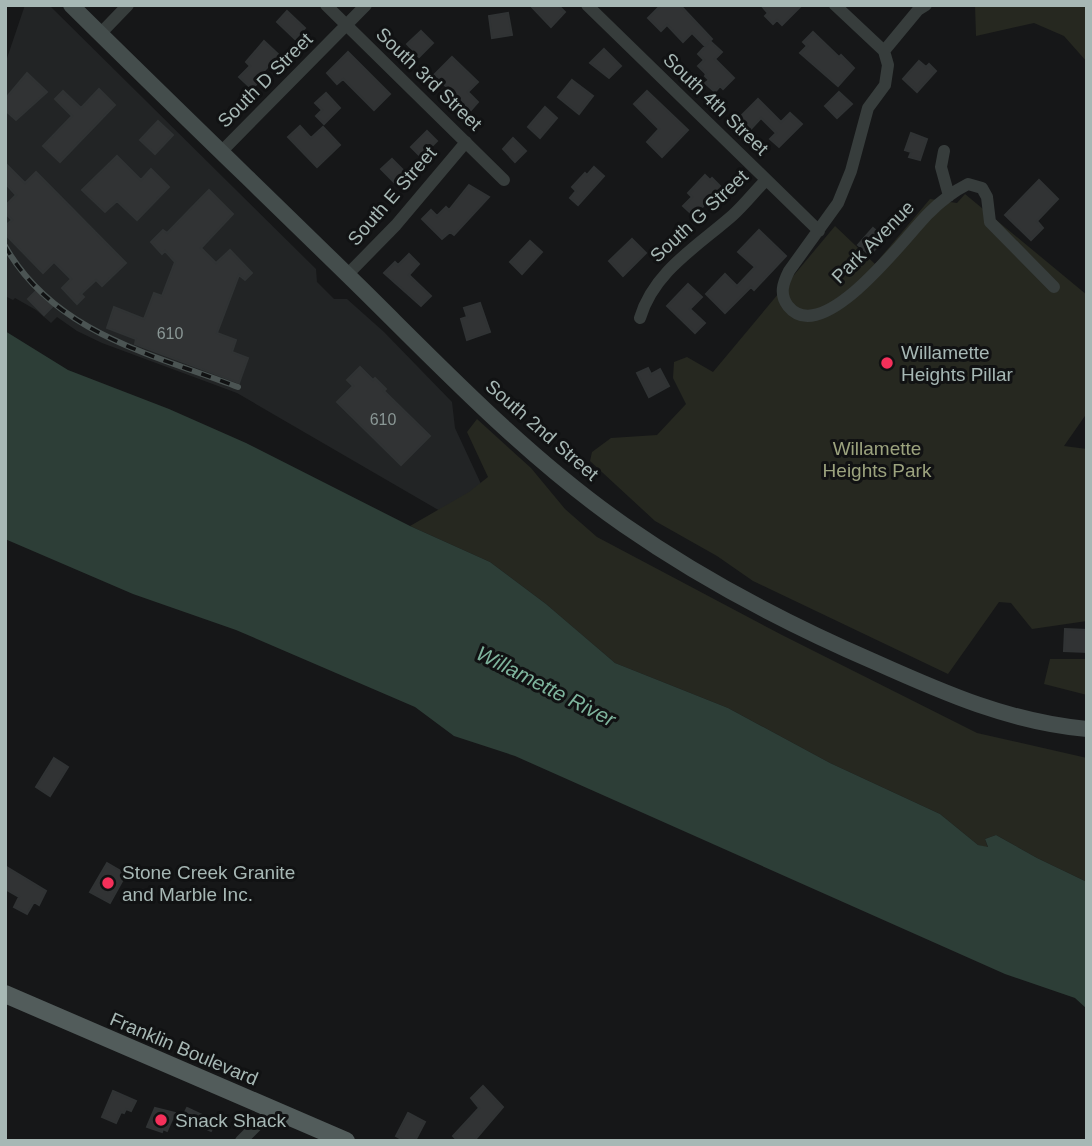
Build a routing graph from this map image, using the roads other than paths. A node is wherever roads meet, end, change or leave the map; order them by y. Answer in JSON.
{"nodes":[{"id":1,"x":71,"y":5,"type":"edge"},
{"id":2,"x":128,"y":5,"type":"edge"},
{"id":3,"x":326,"y":5,"type":"edge"},
{"id":4,"x":366,"y":5,"type":"edge"},
{"id":5,"x":587,"y":5,"type":"edge"},
{"id":6,"x":835,"y":5,"type":"edge"},
{"id":7,"x":926,"y":5,"type":"edge"},
{"id":8,"x":346,"y":25,"type":"junction"},
{"id":9,"x":100,"y":34,"type":"junction"},
{"id":10,"x":884,"y":51,"type":"junction"},
{"id":11,"x":466,"y":142,"type":"junction"},
{"id":12,"x":222,"y":151,"type":"junction"},
{"id":13,"x":944,"y":151,"type":"dead end"},
{"id":14,"x":504,"y":180,"type":"dead end"},
{"id":15,"x":766,"y":180,"type":"junction"},
{"id":16,"x":949,"y":196,"type":"junction"},
{"id":17,"x":819,"y":231,"type":"junction"},
{"id":18,"x":347,"y":275,"type":"junction"},
{"id":19,"x":1054,"y":287,"type":"dead end"},
{"id":20,"x":640,"y":318,"type":"dead end"},
{"id":21,"x":1087,"y":729,"type":"edge"},
{"id":22,"x":5,"y":994,"type":"edge"},
{"id":23,"x":272,"y":1110,"type":"junction"},
{"id":24,"x":241,"y":1141,"type":"edge"},
{"id":25,"x":346,"y":1141,"type":"edge"}],
"edges":[{"from":1,"to":9,"type":"street","name":"South 2nd Street"},
{"from":2,"to":9,"type":"street"},
{"from":3,"to":8,"type":"street","name":"South 3rd Street"},
{"from":4,"to":8,"type":"street","name":"South D Street"},
{"from":5,"to":15,"type":"street","name":"South 4th Street"},
{"from":6,"to":10,"type":"street"},
{"from":7,"to":10,"type":"street"},
{"from":8,"to":11,"type":"street","name":"South 3rd Street"},
{"from":8,"to":12,"type":"street","name":"South D Street"},
{"from":9,"to":12,"type":"street","name":"South 2nd Street"},
{"from":10,"to":17,"type":"street"},
{"from":11,"to":14,"type":"street","name":"South 3rd Street"},
{"from":11,"to":18,"type":"street","name":"South E Street"},
{"from":12,"to":18,"type":"street","name":"South 2nd Street"},
{"from":13,"to":16,"type":"street"},
{"from":15,"to":17,"type":"street","name":"South 4th Street"},
{"from":15,"to":20,"type":"street","name":"South G Street"},
{"from":16,"to":17,"type":"street","name":"Park Avenue"},
{"from":16,"to":19,"type":"street"},
{"from":18,"to":21,"type":"street","name":"South 2nd Street"},
{"from":22,"to":23,"type":"main road","name":"Franklin Boulevard"},
{"from":23,"to":24,"type":"street"},
{"from":23,"to":25,"type":"main road","name":"Franklin Boulevard"}]}
